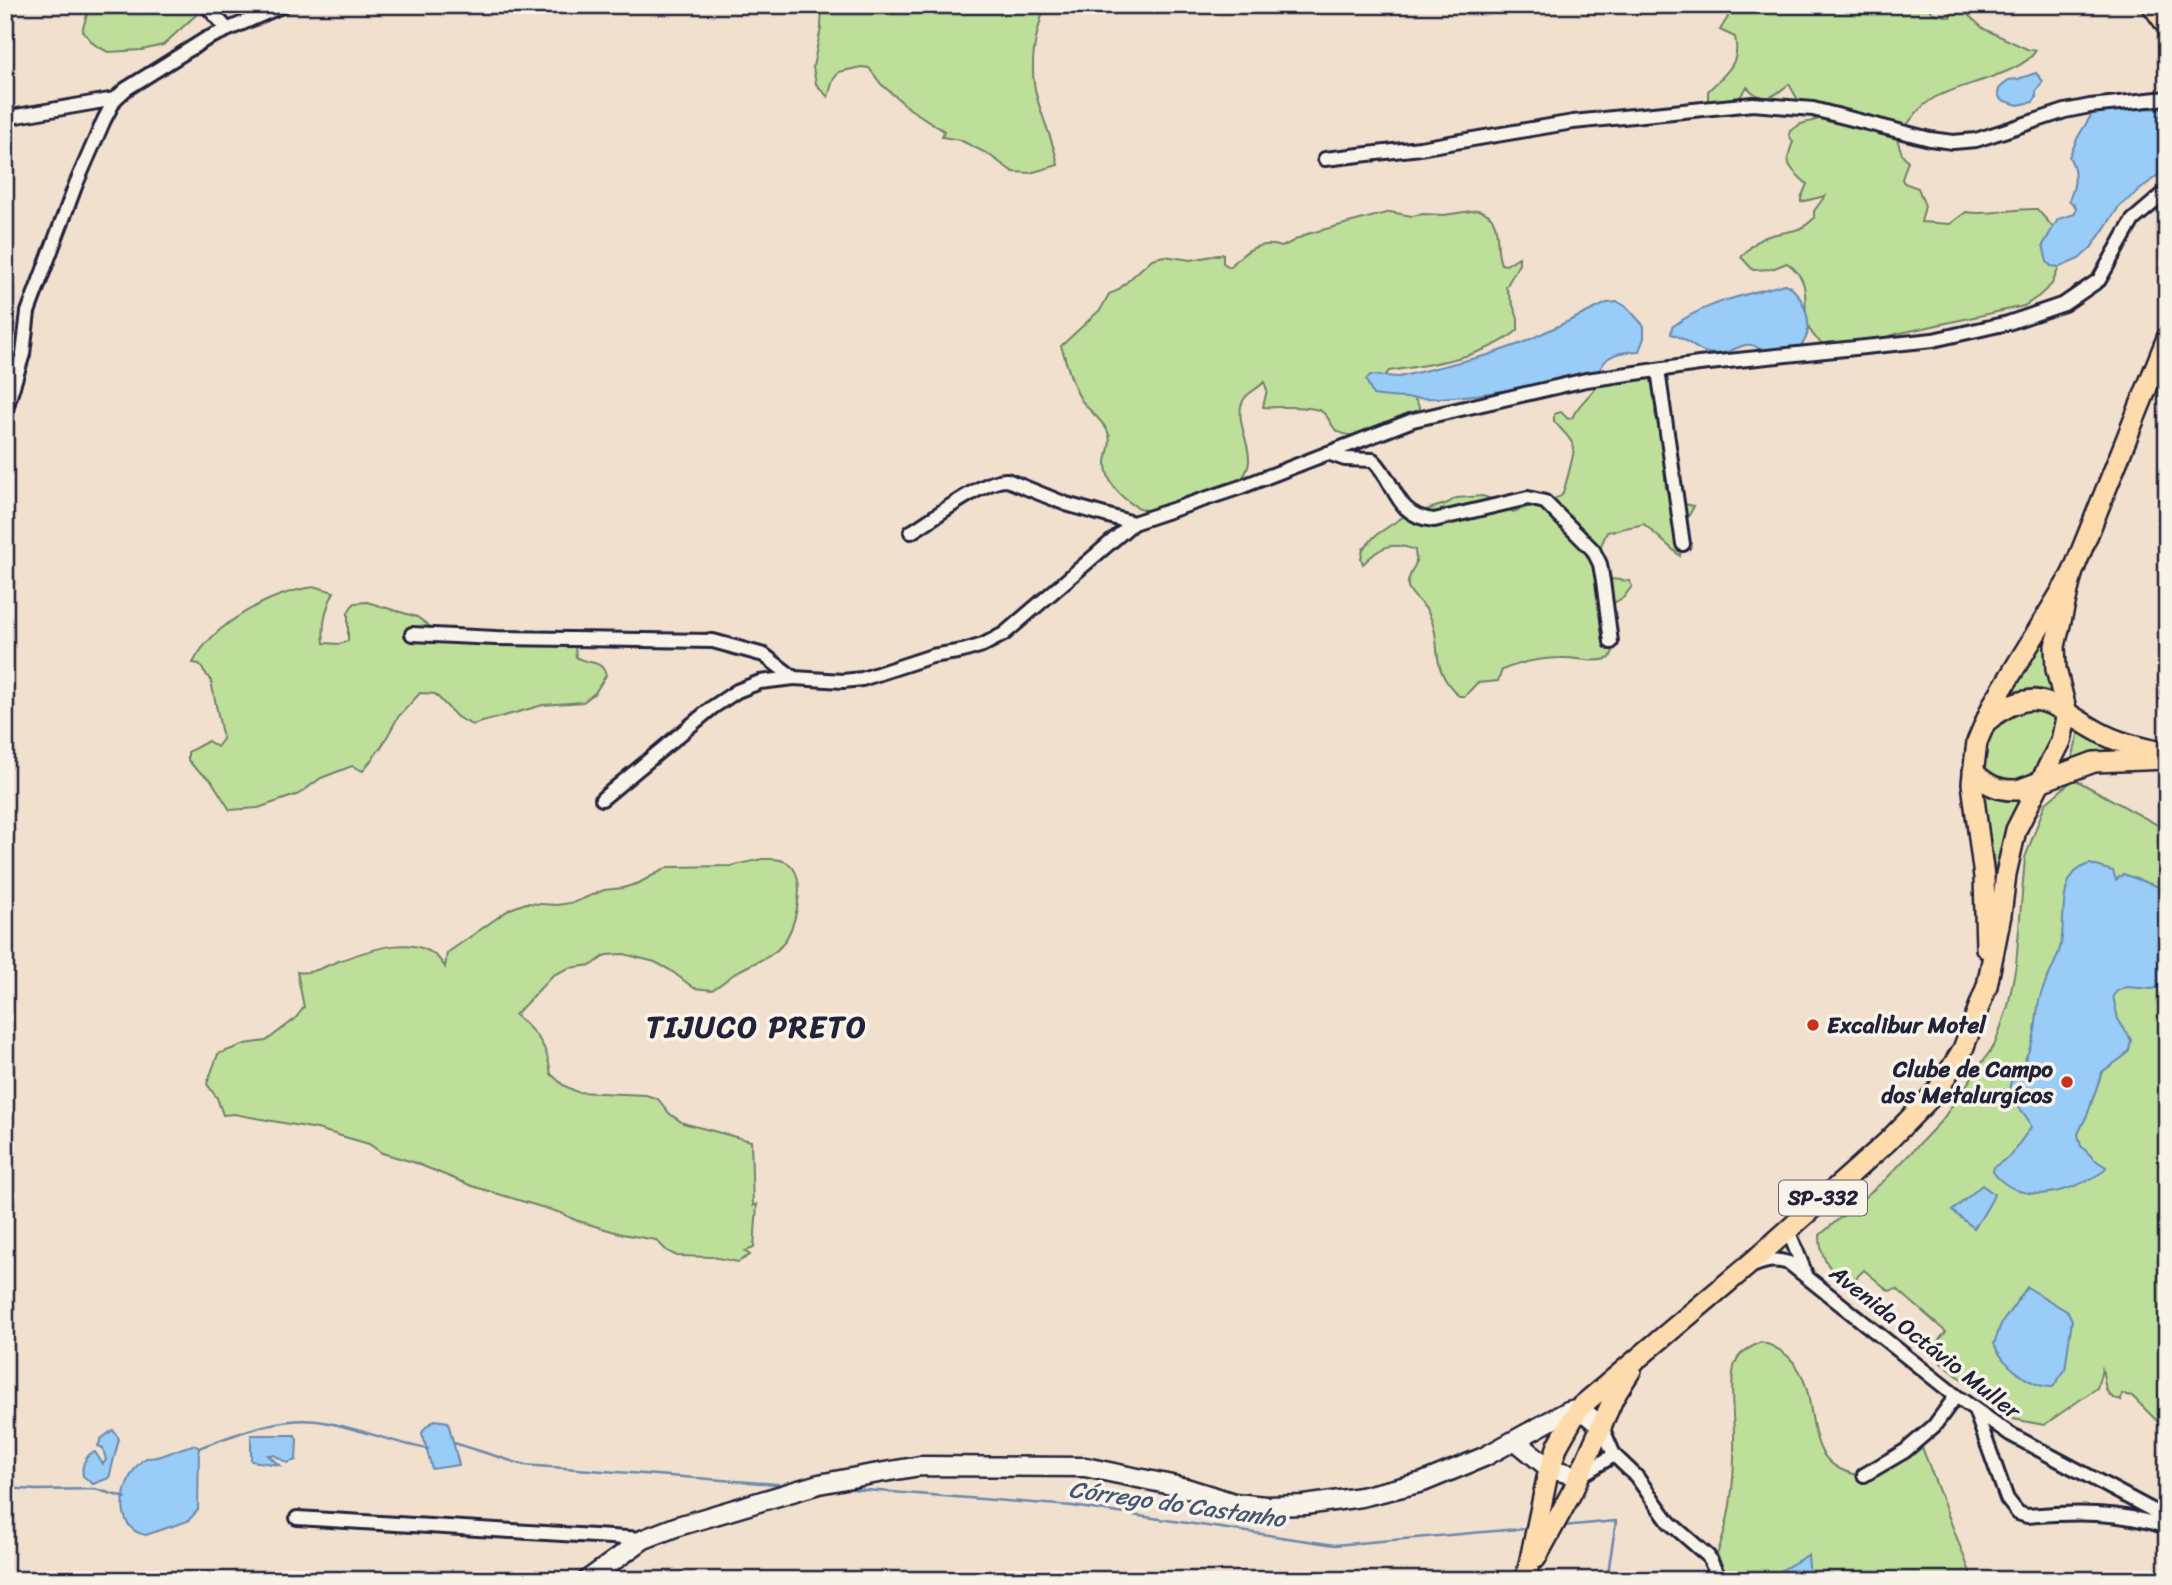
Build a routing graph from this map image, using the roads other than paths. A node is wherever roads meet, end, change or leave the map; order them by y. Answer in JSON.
{"nodes":[{"id":1,"x":206,"y":5,"type":"edge"},
{"id":2,"x":284,"y":5,"type":"edge"},
{"id":3,"x":2152,"y":5,"type":"edge"},
{"id":4,"x":2167,"y":26,"type":"edge"},
{"id":5,"x":227,"y":29,"type":"junction"},
{"id":6,"x":2167,"y":98,"type":"edge"},
{"id":7,"x":115,"y":99,"type":"junction"},
{"id":8,"x":5,"y":118,"type":"edge"},
{"id":9,"x":1325,"y":159,"type":"dead end"},
{"id":10,"x":2167,"y":191,"type":"edge"},
{"id":11,"x":2167,"y":338,"type":"edge"},
{"id":12,"x":1658,"y":370,"type":"junction"},
{"id":13,"x":5,"y":412,"type":"edge"},
{"id":14,"x":1328,"y":453,"type":"junction"},
{"id":15,"x":1133,"y":523,"type":"junction"},
{"id":16,"x":911,"y":532,"type":"dead end"},
{"id":17,"x":1683,"y":544,"type":"dead end"},
{"id":18,"x":2072,"y":574,"type":"junction"},
{"id":19,"x":412,"y":634,"type":"dead end"},
{"id":20,"x":1611,"y":642,"type":"dead end"},
{"id":21,"x":794,"y":678,"type":"junction"},
{"id":22,"x":2067,"y":712,"type":"junction"},
{"id":23,"x":1983,"y":724,"type":"junction"},
{"id":24,"x":2167,"y":752,"type":"edge"},
{"id":25,"x":2167,"y":759,"type":"edge"},
{"id":26,"x":1973,"y":771,"type":"junction"},
{"id":27,"x":2042,"y":781,"type":"junction"},
{"id":28,"x":602,"y":799,"type":"dead end"},
{"id":29,"x":1977,"y":1014,"type":"junction"},
{"id":30,"x":1788,"y":1230,"type":"junction"},
{"id":31,"x":1807,"y":1277,"type":"junction"},
{"id":32,"x":1729,"y":1282,"type":"junction"},
{"id":33,"x":1640,"y":1358,"type":"junction"},
{"id":34,"x":1956,"y":1395,"type":"junction"},
{"id":35,"x":1579,"y":1408,"type":"junction"},
{"id":36,"x":1975,"y":1410,"type":"junction"},
{"id":37,"x":1601,"y":1427,"type":"junction"},
{"id":38,"x":1516,"y":1441,"type":"junction"},
{"id":39,"x":1614,"y":1455,"type":"junction"},
{"id":40,"x":1550,"y":1469,"type":"junction"},
{"id":41,"x":1864,"y":1475,"type":"dead end"},
{"id":42,"x":1580,"y":1476,"type":"junction"},
{"id":43,"x":297,"y":1518,"type":"dead end"},
{"id":44,"x":2167,"y":1518,"type":"edge"},
{"id":45,"x":2167,"y":1527,"type":"edge"},
{"id":46,"x":645,"y":1539,"type":"junction"},
{"id":47,"x":1526,"y":1577,"type":"edge"},
{"id":48,"x":587,"y":1580,"type":"edge"},
{"id":49,"x":1720,"y":1580,"type":"edge"}],
"edges":[{"from":1,"to":5,"type":"street"},
{"from":2,"to":5,"type":"street"},
{"from":3,"to":4,"type":"main road"},
{"from":5,"to":7,"type":"street"},
{"from":6,"to":9,"type":"street"},
{"from":7,"to":8,"type":"street"},
{"from":7,"to":13,"type":"street"},
{"from":10,"to":12,"type":"street"},
{"from":11,"to":18,"type":"main road","number":"SP-332"},
{"from":12,"to":14,"type":"street"},
{"from":12,"to":17,"type":"street"},
{"from":14,"to":15,"type":"street"},
{"from":14,"to":20,"type":"street"},
{"from":15,"to":16,"type":"street"},
{"from":15,"to":21,"type":"street"},
{"from":18,"to":22,"type":"main road","number":"SP-332"},
{"from":18,"to":23,"type":"main road","number":"SP-332"},
{"from":19,"to":21,"type":"street"},
{"from":21,"to":28,"type":"street"},
{"from":22,"to":23,"type":"main road"},
{"from":22,"to":24,"type":"main road"},
{"from":22,"to":27,"type":"main road","number":"SP-332"},
{"from":23,"to":26,"type":"main road","number":"SP-332"},
{"from":25,"to":27,"type":"main road"},
{"from":26,"to":27,"type":"main road"},
{"from":26,"to":29,"type":"main road","number":"SP-332"},
{"from":27,"to":29,"type":"main road","number":"SP-332"},
{"from":29,"to":30,"type":"main road","number":"SP-332"},
{"from":30,"to":31,"type":"street"},
{"from":30,"to":32,"type":"main road","number":"SP-332"},
{"from":31,"to":32,"type":"street","name":"Avenida Octávio Muller"},
{"from":31,"to":34,"type":"street","name":"Avenida Octávio Muller"},
{"from":32,"to":33,"type":"main road","number":"SP-332"},
{"from":33,"to":35,"type":"main road","number":"SP-332"},
{"from":33,"to":37,"type":"main road","number":"SP-332"},
{"from":34,"to":36,"type":"street","name":"Avenida Octávio Muller"},
{"from":34,"to":41,"type":"street"},
{"from":35,"to":37,"type":"main road"},
{"from":35,"to":38,"type":"main road"},
{"from":35,"to":40,"type":"main road","number":"SP-332"},
{"from":36,"to":44,"type":"street","name":"Avenida Octávio Muller"},
{"from":36,"to":45,"type":"street"},
{"from":37,"to":39,"type":"street"},
{"from":37,"to":42,"type":"main road","number":"SP-332"},
{"from":38,"to":40,"type":"main road"},
{"from":38,"to":46,"type":"main road"},
{"from":39,"to":42,"type":"street"},
{"from":39,"to":49,"type":"street"},
{"from":40,"to":42,"type":"main road"},
{"from":40,"to":47,"type":"main road","number":"SP-332"},
{"from":42,"to":47,"type":"main road","number":"SP-332"},
{"from":43,"to":46,"type":"street"},
{"from":46,"to":48,"type":"main road"}]}
